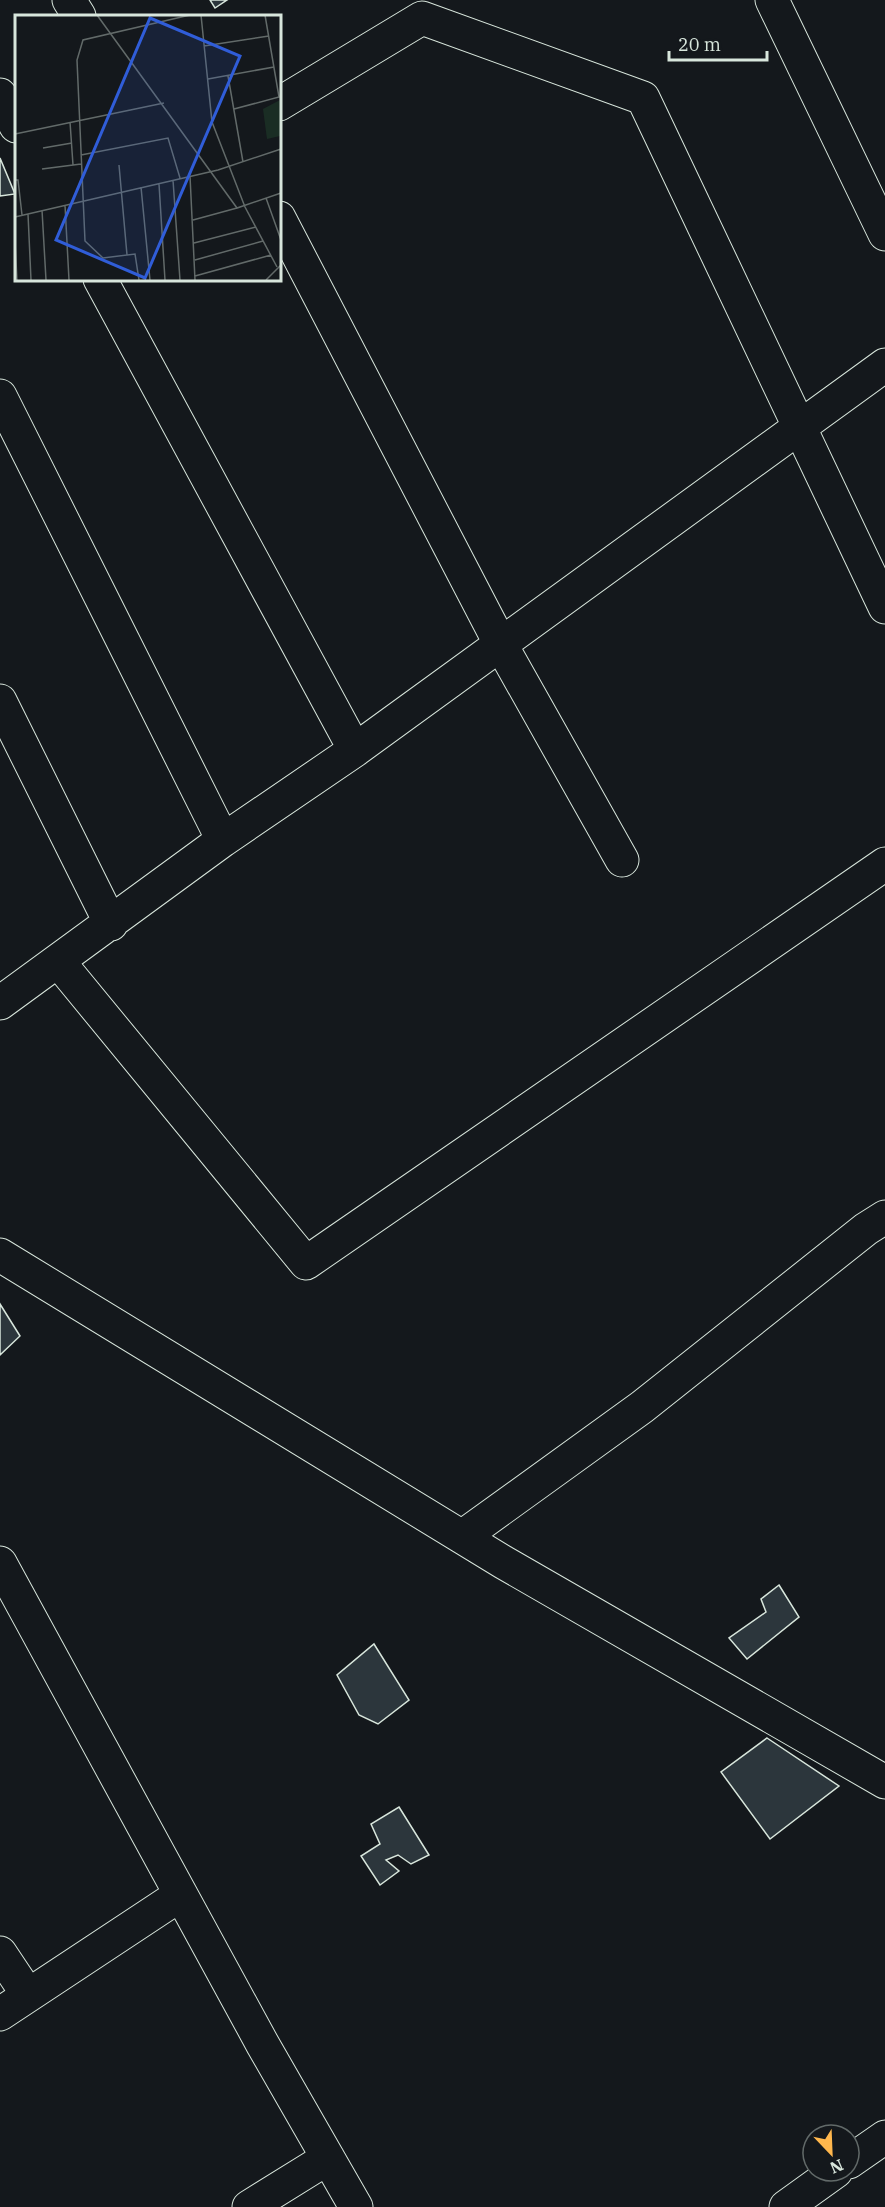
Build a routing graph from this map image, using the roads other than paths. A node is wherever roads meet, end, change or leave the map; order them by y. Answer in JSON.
{"nodes":[{"id":1,"x":69,"y":0,"type":"edge"},
{"id":2,"x":772,"y":0,"type":"edge"},
{"id":3,"x":78,"y":15,"type":"edge"},
{"id":4,"x":0,"y":95,"type":"edge"},
{"id":5,"x":280,"y":103,"type":"edge"},
{"id":6,"x":15,"y":124,"type":"edge"},
{"id":7,"x":280,"y":220,"type":"edge"},
{"id":8,"x":885,"y":234,"type":"edge"},
{"id":9,"x":101,"y":280,"type":"edge"},
{"id":10,"x":885,"y":365,"type":"edge"},
{"id":11,"x":0,"y":396,"type":"edge"},
{"id":12,"x":799,"y":429,"type":"junction"},
{"id":13,"x":885,"y":607,"type":"edge"},
{"id":14,"x":501,"y":645,"type":"junction"},
{"id":15,"x":0,"y":701,"type":"edge"},
{"id":16,"x":355,"y":750,"type":"junction"},
{"id":17,"x":223,"y":840,"type":"junction"},
{"id":18,"x":622,"y":860,"type":"dead end"},
{"id":19,"x":885,"y":864,"type":"edge"},
{"id":20,"x":111,"y":924,"type":"junction"},
{"id":21,"x":58,"y":961,"type":"junction"},
{"id":22,"x":0,"y":1003,"type":"edge"},
{"id":23,"x":885,"y":1217,"type":"edge"},
{"id":24,"x":0,"y":1255,"type":"edge"},
{"id":25,"x":462,"y":1537,"type":"junction"},
{"id":26,"x":0,"y":1563,"type":"edge"},
{"id":27,"x":885,"y":1782,"type":"edge"},
{"id":28,"x":180,"y":1895,"type":"junction"},
{"id":29,"x":0,"y":1953,"type":"edge"},
{"id":30,"x":28,"y":1995,"type":"junction"},
{"id":31,"x":0,"y":2014,"type":"edge"},
{"id":32,"x":885,"y":2136,"type":"edge"},
{"id":33,"x":861,"y":2153,"type":"edge"},
{"id":34,"x":328,"y":2158,"type":"junction"},
{"id":35,"x":819,"y":2183,"type":"edge"},
{"id":36,"x":249,"y":2207,"type":"edge"},
{"id":37,"x":356,"y":2207,"type":"edge"},
{"id":38,"x":786,"y":2207,"type":"edge"}],
"edges":[{"from":1,"to":3,"type":"street"},
{"from":2,"to":8,"type":"street"},
{"from":4,"to":6,"type":"street"},
{"from":5,"to":12,"type":"street"},
{"from":7,"to":14,"type":"street"},
{"from":9,"to":16,"type":"street"},
{"from":10,"to":12,"type":"street"},
{"from":11,"to":17,"type":"street"},
{"from":12,"to":13,"type":"street"},
{"from":12,"to":14,"type":"street"},
{"from":14,"to":16,"type":"street"},
{"from":14,"to":18,"type":"street"},
{"from":15,"to":20,"type":"street"},
{"from":16,"to":17,"type":"street"},
{"from":17,"to":20,"type":"street"},
{"from":19,"to":21,"type":"street"},
{"from":20,"to":21,"type":"street"},
{"from":21,"to":22,"type":"street"},
{"from":23,"to":25,"type":"street"},
{"from":24,"to":25,"type":"street"},
{"from":25,"to":27,"type":"street"},
{"from":26,"to":28,"type":"street"},
{"from":28,"to":30,"type":"street"},
{"from":28,"to":34,"type":"street"},
{"from":29,"to":30,"type":"street"},
{"from":30,"to":31,"type":"street"},
{"from":32,"to":33,"type":"street"},
{"from":34,"to":36,"type":"street"},
{"from":34,"to":37,"type":"street"},
{"from":35,"to":38,"type":"street"}]}
